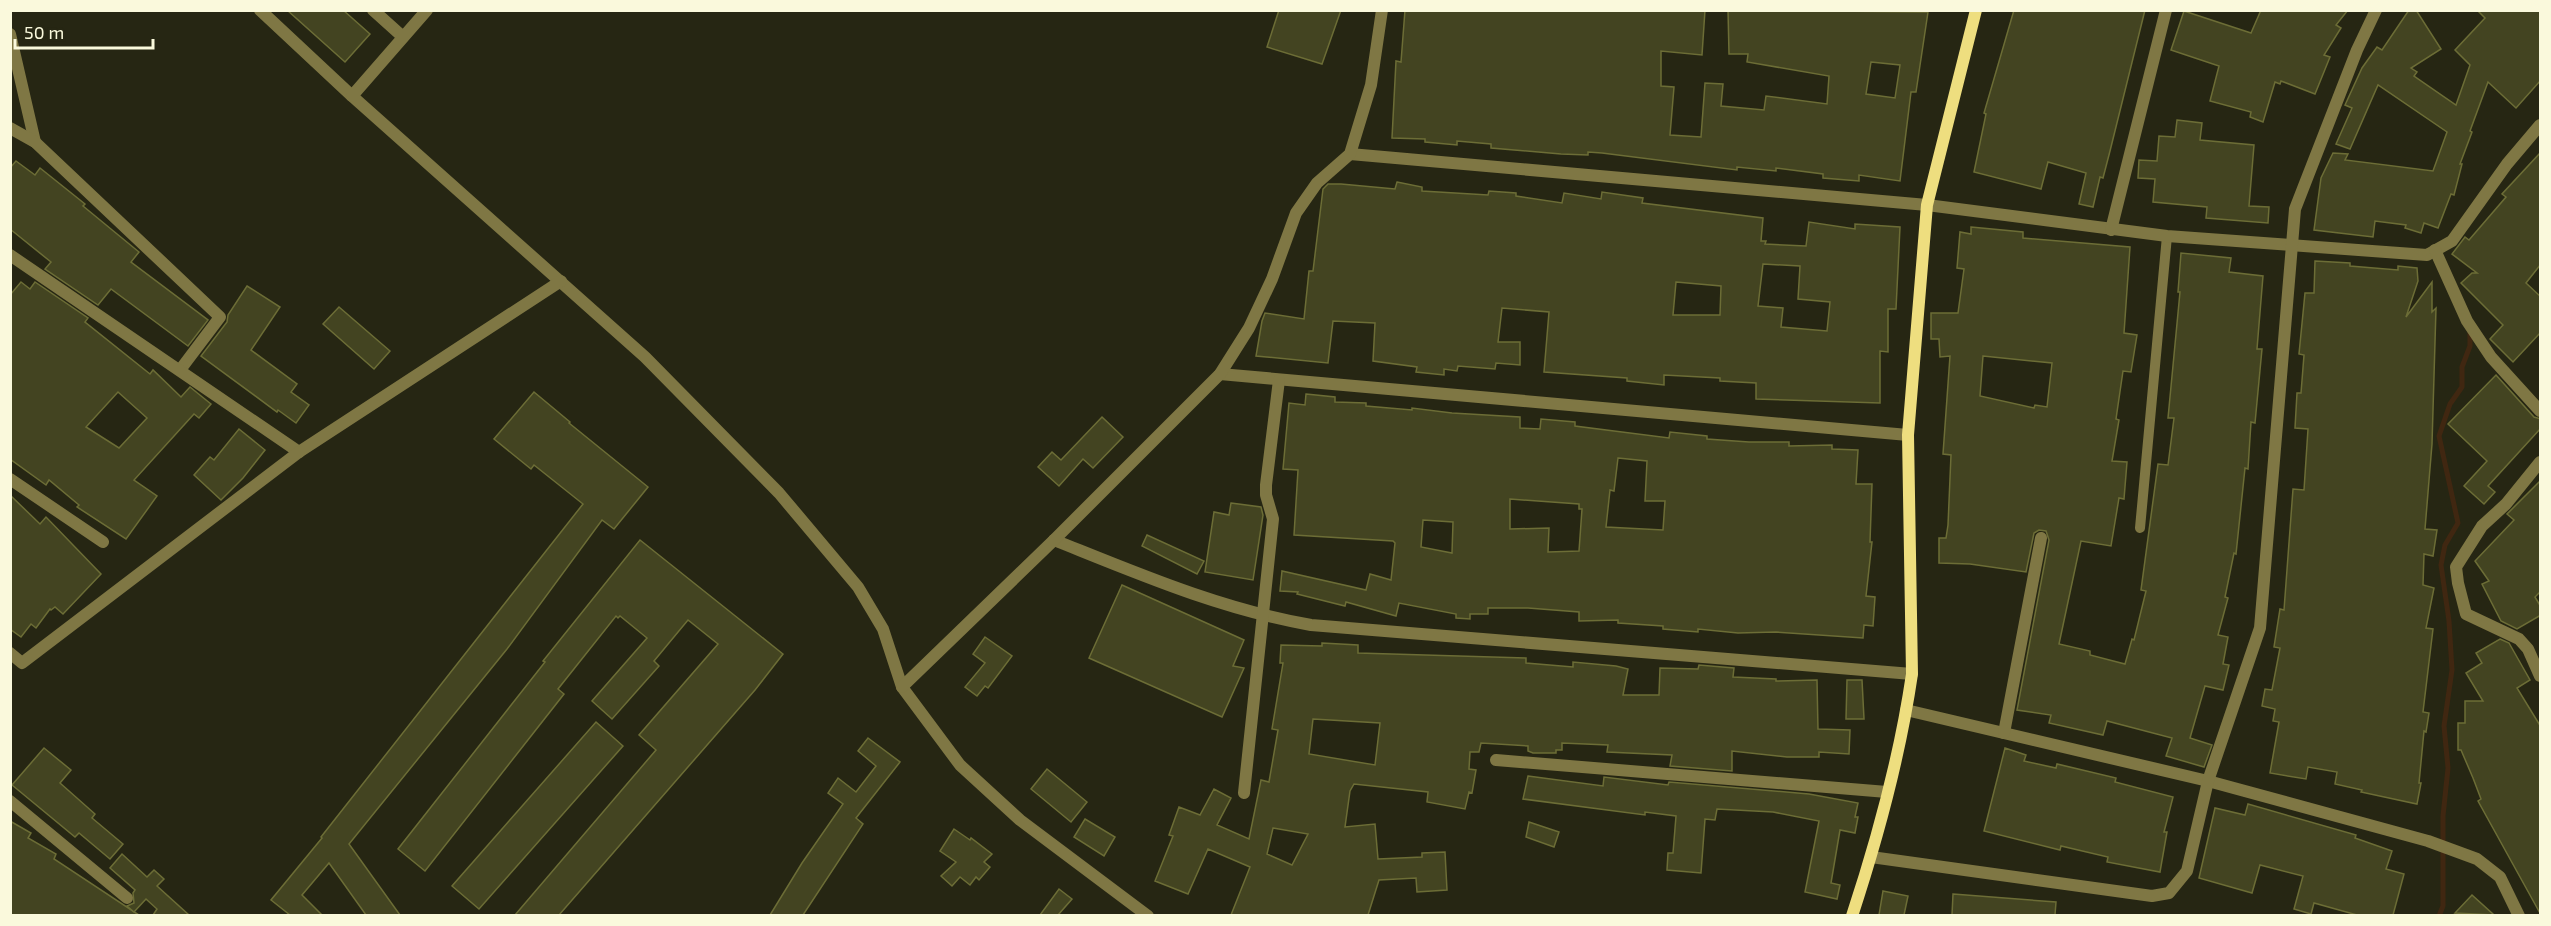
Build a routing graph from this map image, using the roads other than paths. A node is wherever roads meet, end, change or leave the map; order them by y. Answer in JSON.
{"nodes":[{"id":1,"x":260,"y":10,"type":"edge"},
{"id":2,"x":372,"y":10,"type":"edge"},
{"id":3,"x":427,"y":10,"type":"edge"},
{"id":4,"x":1382,"y":10,"type":"edge"},
{"id":5,"x":1976,"y":10,"type":"edge"},
{"id":6,"x":2166,"y":10,"type":"edge"},
{"id":7,"x":2376,"y":10,"type":"edge"},
{"id":8,"x":10,"y":34,"type":"edge"},
{"id":9,"x":403,"y":37,"type":"junction"},
{"id":10,"x":352,"y":96,"type":"junction"},
{"id":11,"x":2541,"y":125,"type":"edge"},
{"id":12,"x":10,"y":128,"type":"edge"},
{"id":13,"x":35,"y":142,"type":"junction"},
{"id":14,"x":1350,"y":154,"type":"junction"},
{"id":15,"x":1928,"y":205,"type":"junction"},
{"id":16,"x":2111,"y":230,"type":"junction"},
{"id":17,"x":2167,"y":236,"type":"junction"},
{"id":18,"x":2291,"y":246,"type":"junction"},
{"id":19,"x":2435,"y":250,"type":"junction"},
{"id":20,"x":15,"y":258,"type":"edge"},
{"id":21,"x":10,"y":273,"type":"edge"},
{"id":22,"x":561,"y":281,"type":"junction"},
{"id":23,"x":180,"y":370,"type":"junction"},
{"id":24,"x":1220,"y":374,"type":"junction"},
{"id":25,"x":1278,"y":380,"type":"junction"},
{"id":26,"x":2541,"y":411,"type":"edge"},
{"id":27,"x":1908,"y":435,"type":"junction"},
{"id":28,"x":299,"y":452,"type":"junction"},
{"id":29,"x":2541,"y":462,"type":"edge"},
{"id":30,"x":10,"y":479,"type":"edge"},
{"id":31,"x":2140,"y":528,"type":"dead end"},
{"id":32,"x":2041,"y":538,"type":"dead end"},
{"id":33,"x":1054,"y":540,"type":"junction"},
{"id":34,"x":103,"y":542,"type":"dead end"},
{"id":35,"x":1262,"y":616,"type":"junction"},
{"id":36,"x":10,"y":653,"type":"edge"},
{"id":37,"x":1912,"y":674,"type":"junction"},
{"id":38,"x":2541,"y":676,"type":"edge"},
{"id":39,"x":902,"y":687,"type":"junction"},
{"id":40,"x":1906,"y":710,"type":"junction"},
{"id":41,"x":2004,"y":733,"type":"junction"},
{"id":42,"x":1496,"y":760,"type":"dead end"},
{"id":43,"x":2208,"y":781,"type":"junction"},
{"id":44,"x":1887,"y":792,"type":"junction"},
{"id":45,"x":1244,"y":793,"type":"dead end"},
{"id":46,"x":10,"y":801,"type":"edge"},
{"id":47,"x":1871,"y":857,"type":"junction"},
{"id":48,"x":127,"y":898,"type":"dead end"},
{"id":49,"x":1148,"y":915,"type":"edge"},
{"id":50,"x":1852,"y":915,"type":"edge"},
{"id":51,"x":2519,"y":915,"type":"edge"}],
"edges":[{"from":1,"to":10,"type":"street"},
{"from":2,"to":9,"type":"street"},
{"from":3,"to":9,"type":"street"},
{"from":4,"to":14,"type":"street"},
{"from":5,"to":15,"type":"street"},
{"from":6,"to":16,"type":"street"},
{"from":7,"to":18,"type":"street"},
{"from":8,"to":13,"type":"street"},
{"from":9,"to":10,"type":"street"},
{"from":10,"to":22,"type":"street"},
{"from":11,"to":19,"type":"street"},
{"from":12,"to":13,"type":"street"},
{"from":13,"to":23,"type":"street"},
{"from":14,"to":15,"type":"street"},
{"from":14,"to":24,"type":"street"},
{"from":15,"to":16,"type":"street"},
{"from":15,"to":27,"type":"street"},
{"from":16,"to":17,"type":"street"},
{"from":17,"to":18,"type":"street"},
{"from":17,"to":31,"type":"lane"},
{"from":18,"to":19,"type":"street"},
{"from":18,"to":43,"type":"street"},
{"from":19,"to":26,"type":"street"},
{"from":20,"to":21,"type":"street"},
{"from":20,"to":23,"type":"street"},
{"from":22,"to":28,"type":"street"},
{"from":22,"to":39,"type":"street"},
{"from":23,"to":28,"type":"street"},
{"from":24,"to":25,"type":"street"},
{"from":24,"to":33,"type":"street"},
{"from":25,"to":27,"type":"street"},
{"from":25,"to":35,"type":"street"},
{"from":27,"to":37,"type":"street"},
{"from":28,"to":36,"type":"street"},
{"from":29,"to":38,"type":"street"},
{"from":30,"to":34,"type":"street"},
{"from":32,"to":41,"type":"street"},
{"from":33,"to":35,"type":"street"},
{"from":33,"to":39,"type":"street"},
{"from":35,"to":37,"type":"street"},
{"from":35,"to":45,"type":"street"},
{"from":37,"to":40,"type":"street"},
{"from":39,"to":49,"type":"street"},
{"from":40,"to":41,"type":"street"},
{"from":40,"to":44,"type":"street"},
{"from":41,"to":43,"type":"street"},
{"from":42,"to":44,"type":"street"},
{"from":43,"to":47,"type":"street"},
{"from":43,"to":51,"type":"street"},
{"from":44,"to":47,"type":"street"},
{"from":46,"to":48,"type":"street"},
{"from":47,"to":50,"type":"street"}]}
